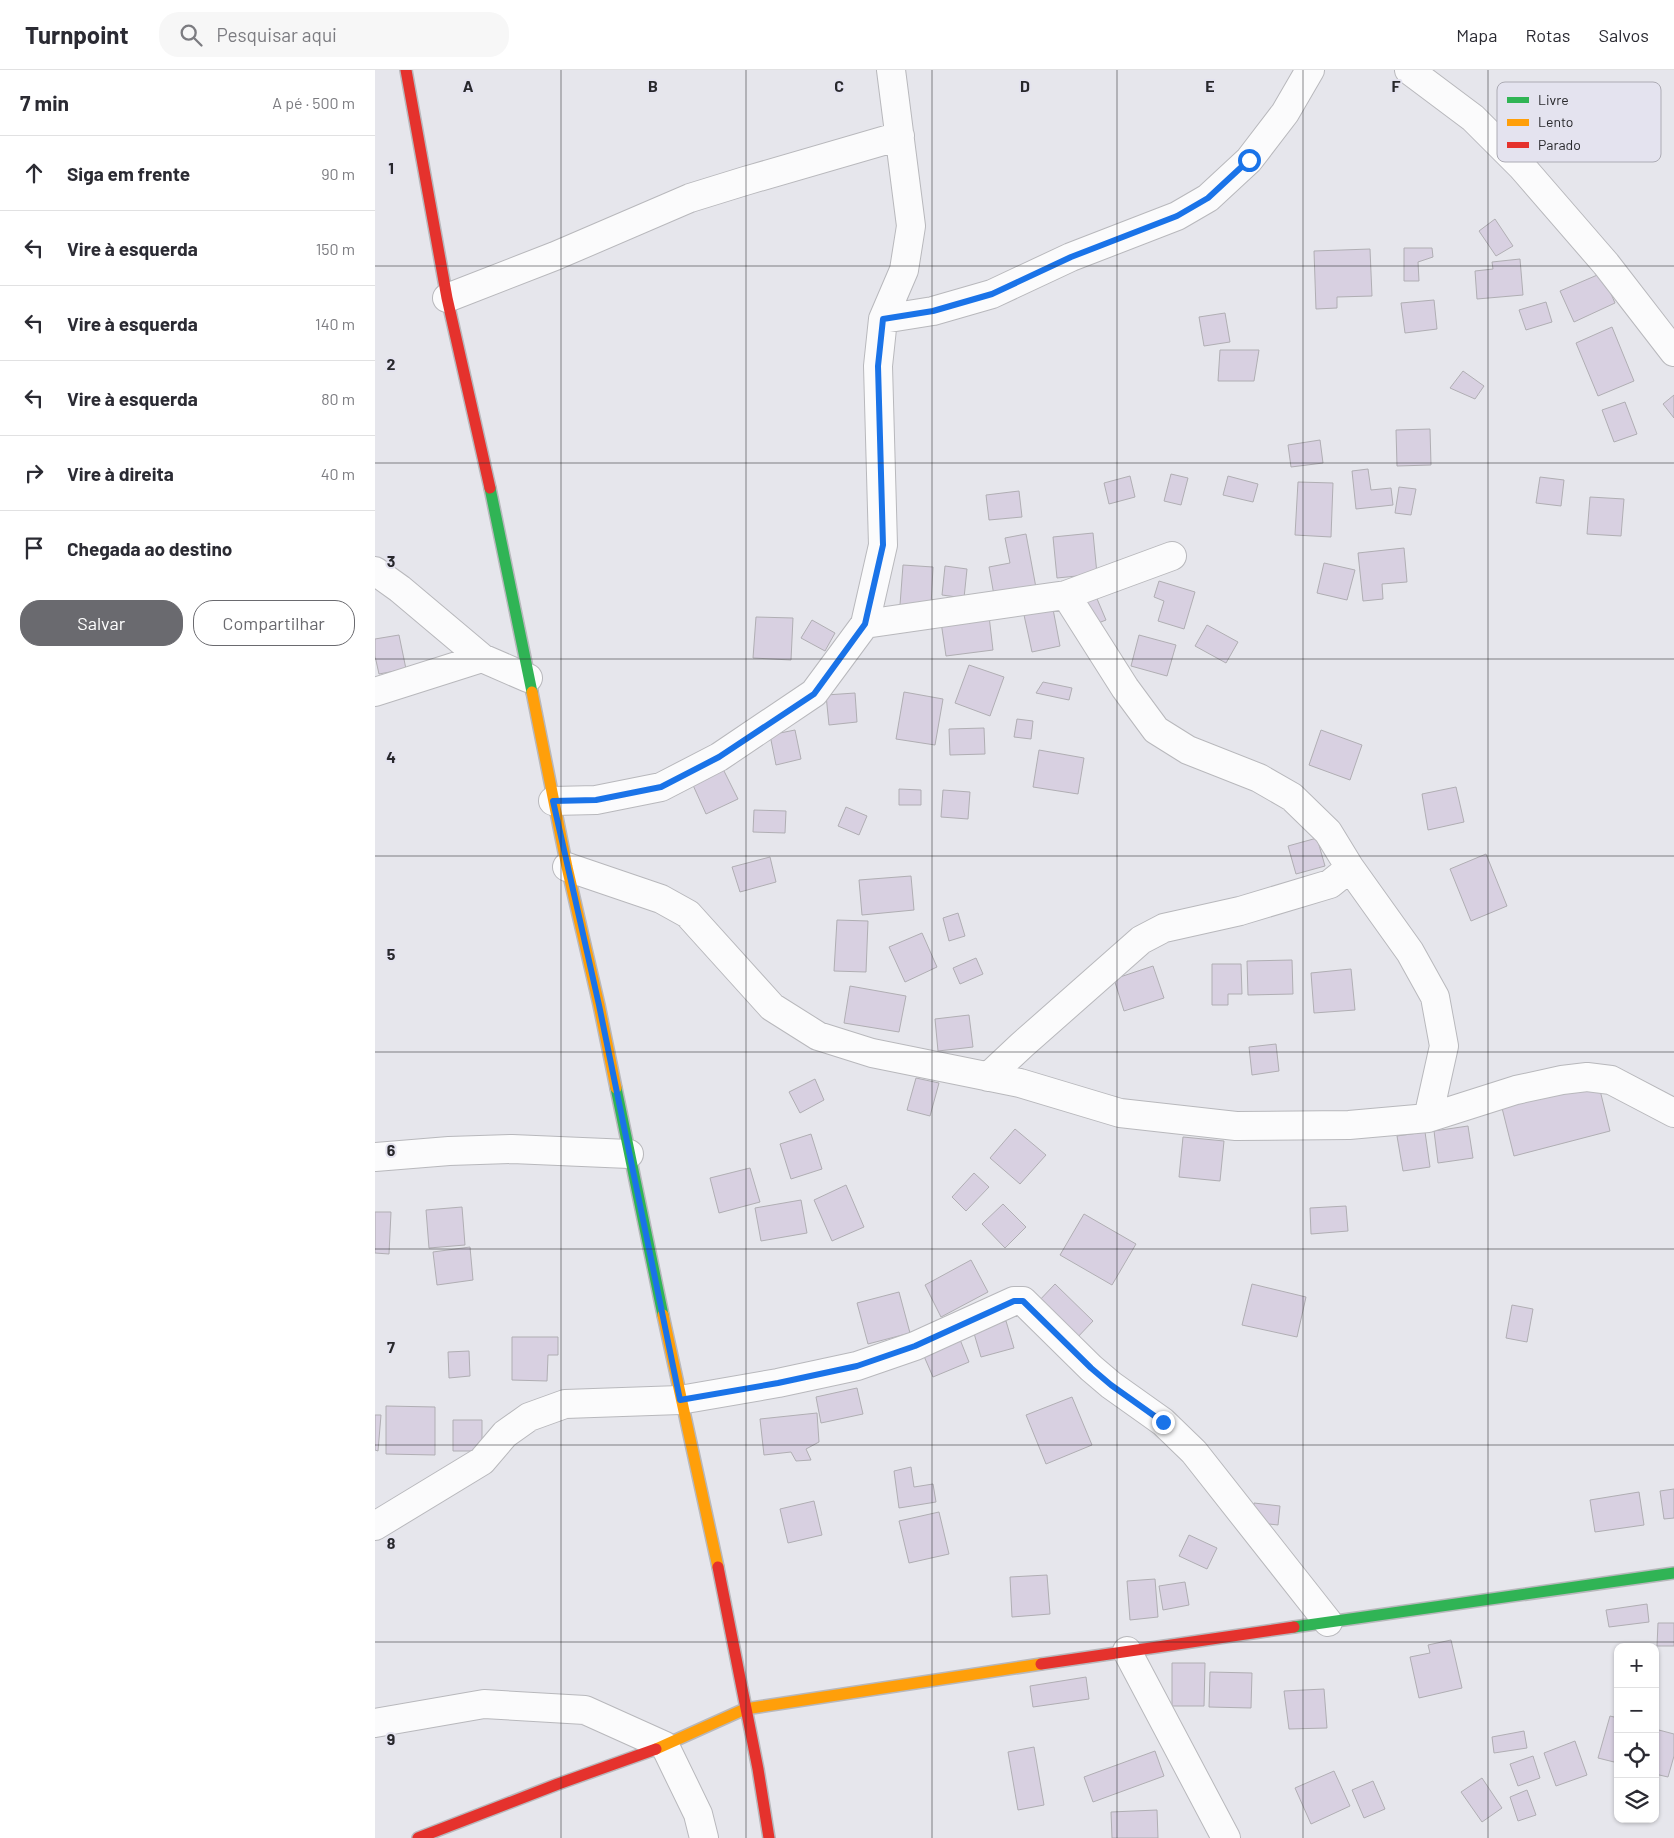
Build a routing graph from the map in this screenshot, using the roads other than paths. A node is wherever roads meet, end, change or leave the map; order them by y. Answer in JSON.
{"nodes":[{"id":1,"x":406,"y":70,"type":"edge"},
{"id":2,"x":891,"y":70,"type":"edge"},
{"id":3,"x":1310,"y":70,"type":"edge"},
{"id":4,"x":1409,"y":70,"type":"edge"},
{"id":5,"x":900,"y":136,"type":"junction"},
{"id":6,"x":1497,"y":142,"type":"edge"},
{"id":7,"x":1517,"y":162,"type":"edge"},
{"id":8,"x":447,"y":298,"type":"junction"},
{"id":9,"x":883,"y":319,"type":"junction"},
{"id":10,"x":1674,"y":352,"type":"edge"},
{"id":11,"x":1172,"y":556,"type":"dead end"},
{"id":12,"x":375,"y":570,"type":"edge"},
{"id":13,"x":1066,"y":595,"type":"junction"},
{"id":14,"x":865,"y":624,"type":"junction"},
{"id":15,"x":481,"y":658,"type":"junction"},
{"id":16,"x":528,"y":678,"type":"junction"},
{"id":17,"x":375,"y":692,"type":"edge"},
{"id":18,"x":553,"y":801,"type":"junction"},
{"id":19,"x":567,"y":867,"type":"junction"},
{"id":20,"x":1351,"y":868,"type":"junction"},
{"id":21,"x":988,"y":1077,"type":"junction"},
{"id":22,"x":1674,"y":1113,"type":"edge"},
{"id":23,"x":1428,"y":1118,"type":"junction"},
{"id":24,"x":629,"y":1154,"type":"junction"},
{"id":25,"x":375,"y":1157,"type":"edge"},
{"id":26,"x":680,"y":1400,"type":"junction"},
{"id":27,"x":375,"y":1526,"type":"edge"},
{"id":28,"x":1674,"y":1573,"type":"edge"},
{"id":29,"x":1328,"y":1622,"type":"junction"},
{"id":30,"x":1127,"y":1651,"type":"junction"},
{"id":31,"x":745,"y":1709,"type":"junction"},
{"id":32,"x":375,"y":1723,"type":"edge"},
{"id":33,"x":665,"y":1746,"type":"junction"},
{"id":34,"x":418,"y":1838,"type":"edge"},
{"id":35,"x":704,"y":1838,"type":"edge"},
{"id":36,"x":769,"y":1838,"type":"edge"},
{"id":37,"x":1227,"y":1838,"type":"edge"}],
"edges":[{"from":1,"to":8,"type":"main road"},
{"from":2,"to":5,"type":"street"},
{"from":3,"to":9,"type":"street"},
{"from":4,"to":6,"type":"street"},
{"from":5,"to":8,"type":"street"},
{"from":5,"to":9,"type":"street"},
{"from":7,"to":10,"type":"street"},
{"from":8,"to":16,"type":"main road"},
{"from":9,"to":14,"type":"street"},
{"from":11,"to":13,"type":"street"},
{"from":12,"to":15,"type":"street"},
{"from":13,"to":14,"type":"street"},
{"from":13,"to":20,"type":"street"},
{"from":14,"to":18,"type":"street"},
{"from":15,"to":16,"type":"street"},
{"from":15,"to":17,"type":"street"},
{"from":16,"to":18,"type":"main road"},
{"from":18,"to":19,"type":"main road"},
{"from":19,"to":21,"type":"street"},
{"from":19,"to":24,"type":"main road"},
{"from":20,"to":21,"type":"street"},
{"from":20,"to":23,"type":"street"},
{"from":21,"to":23,"type":"street"},
{"from":22,"to":23,"type":"street"},
{"from":24,"to":25,"type":"street"},
{"from":24,"to":26,"type":"main road"},
{"from":26,"to":27,"type":"street"},
{"from":26,"to":29,"type":"street"},
{"from":26,"to":31,"type":"main road"},
{"from":28,"to":29,"type":"main road"},
{"from":29,"to":30,"type":"main road"},
{"from":30,"to":31,"type":"main road"},
{"from":30,"to":37,"type":"street"},
{"from":31,"to":33,"type":"main road"},
{"from":31,"to":36,"type":"main road"},
{"from":32,"to":33,"type":"street"},
{"from":33,"to":34,"type":"main road"},
{"from":33,"to":35,"type":"street"}]}
